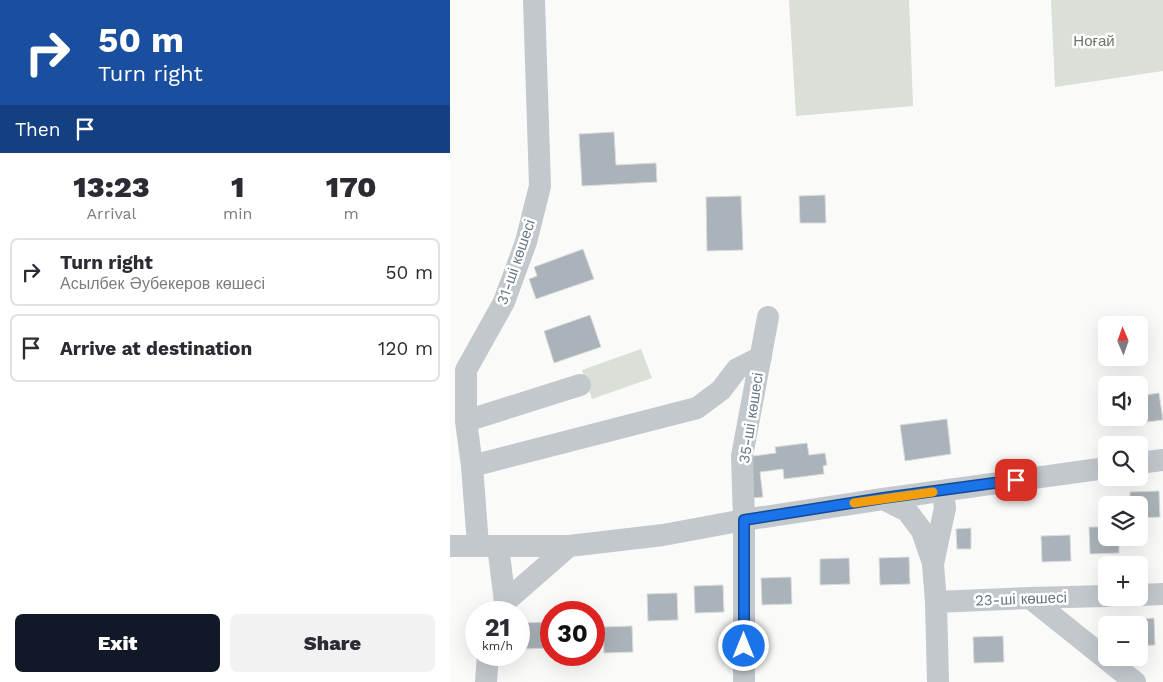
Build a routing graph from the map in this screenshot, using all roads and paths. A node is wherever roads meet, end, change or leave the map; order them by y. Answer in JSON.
{"nodes":[{"id":1,"x":534,"y":0,"type":"edge"},
{"id":2,"x":768,"y":317,"type":"dead end"},
{"id":3,"x":761,"y":357,"type":"junction"},
{"id":4,"x":580,"y":385,"type":"dead end"},
{"id":5,"x":466,"y":421,"type":"junction"},
{"id":6,"x":1163,"y":460,"type":"edge"},
{"id":7,"x":1148,"y":462,"type":"edge"},
{"id":8,"x":472,"y":466,"type":"junction"},
{"id":9,"x":1098,"y":469,"type":"edge"},
{"id":10,"x":943,"y":491,"type":"junction"},
{"id":11,"x":883,"y":498,"type":"junction"},
{"id":12,"x":744,"y":520,"type":"junction"},
{"id":13,"x":488,"y":545,"type":"junction"},
{"id":14,"x":450,"y":546,"type":"edge"},
{"id":15,"x":569,"y":546,"type":"junction"},
{"id":16,"x":933,"y":564,"type":"junction"},
{"id":17,"x":1163,"y":594,"type":"edge"},
{"id":18,"x":1148,"y":595,"type":"edge"},
{"id":19,"x":1098,"y":596,"type":"edge"},
{"id":20,"x":1030,"y":598,"type":"junction"},
{"id":21,"x":502,"y":601,"type":"edge"},
{"id":22,"x":509,"y":601,"type":"edge"},
{"id":23,"x":936,"y":602,"type":"junction"},
{"id":24,"x":487,"y":666,"type":"edge"},
{"id":25,"x":486,"y":682,"type":"edge"},
{"id":26,"x":744,"y":682,"type":"edge"},
{"id":27,"x":938,"y":682,"type":"edge"},
{"id":28,"x":1135,"y":682,"type":"edge"}],
"edges":[{"from":1,"to":5,"type":"street","name":"31-ші көшесі"},
{"from":2,"to":3,"type":"street","name":"35-ші көшесі"},
{"from":3,"to":8,"type":"street"},
{"from":3,"to":12,"type":"street","name":"35-ші көшесі"},
{"from":4,"to":5,"type":"street"},
{"from":5,"to":8,"type":"street","name":"31-ші көшесі"},
{"from":6,"to":7,"type":"street"},
{"from":8,"to":13,"type":"street","name":"31-ші көшесі"},
{"from":9,"to":10,"type":"street"},
{"from":10,"to":11,"type":"street"},
{"from":10,"to":16,"type":"street"},
{"from":11,"to":12,"type":"street"},
{"from":11,"to":16,"type":"street"},
{"from":12,"to":15,"type":"street"},
{"from":12,"to":26,"type":"street","name":"35-ші көшесі"},
{"from":13,"to":14,"type":"street"},
{"from":13,"to":15,"type":"street"},
{"from":13,"to":21,"type":"street","name":"31-ші көшесі"},
{"from":15,"to":22,"type":"street"},
{"from":16,"to":23,"type":"street"},
{"from":17,"to":18,"type":"street"},
{"from":19,"to":20,"type":"street","name":"23-ші көшесі"},
{"from":20,"to":23,"type":"street","name":"23-ші көшесі"},
{"from":20,"to":28,"type":"street"},
{"from":23,"to":27,"type":"street"},
{"from":24,"to":25,"type":"street"}]}
